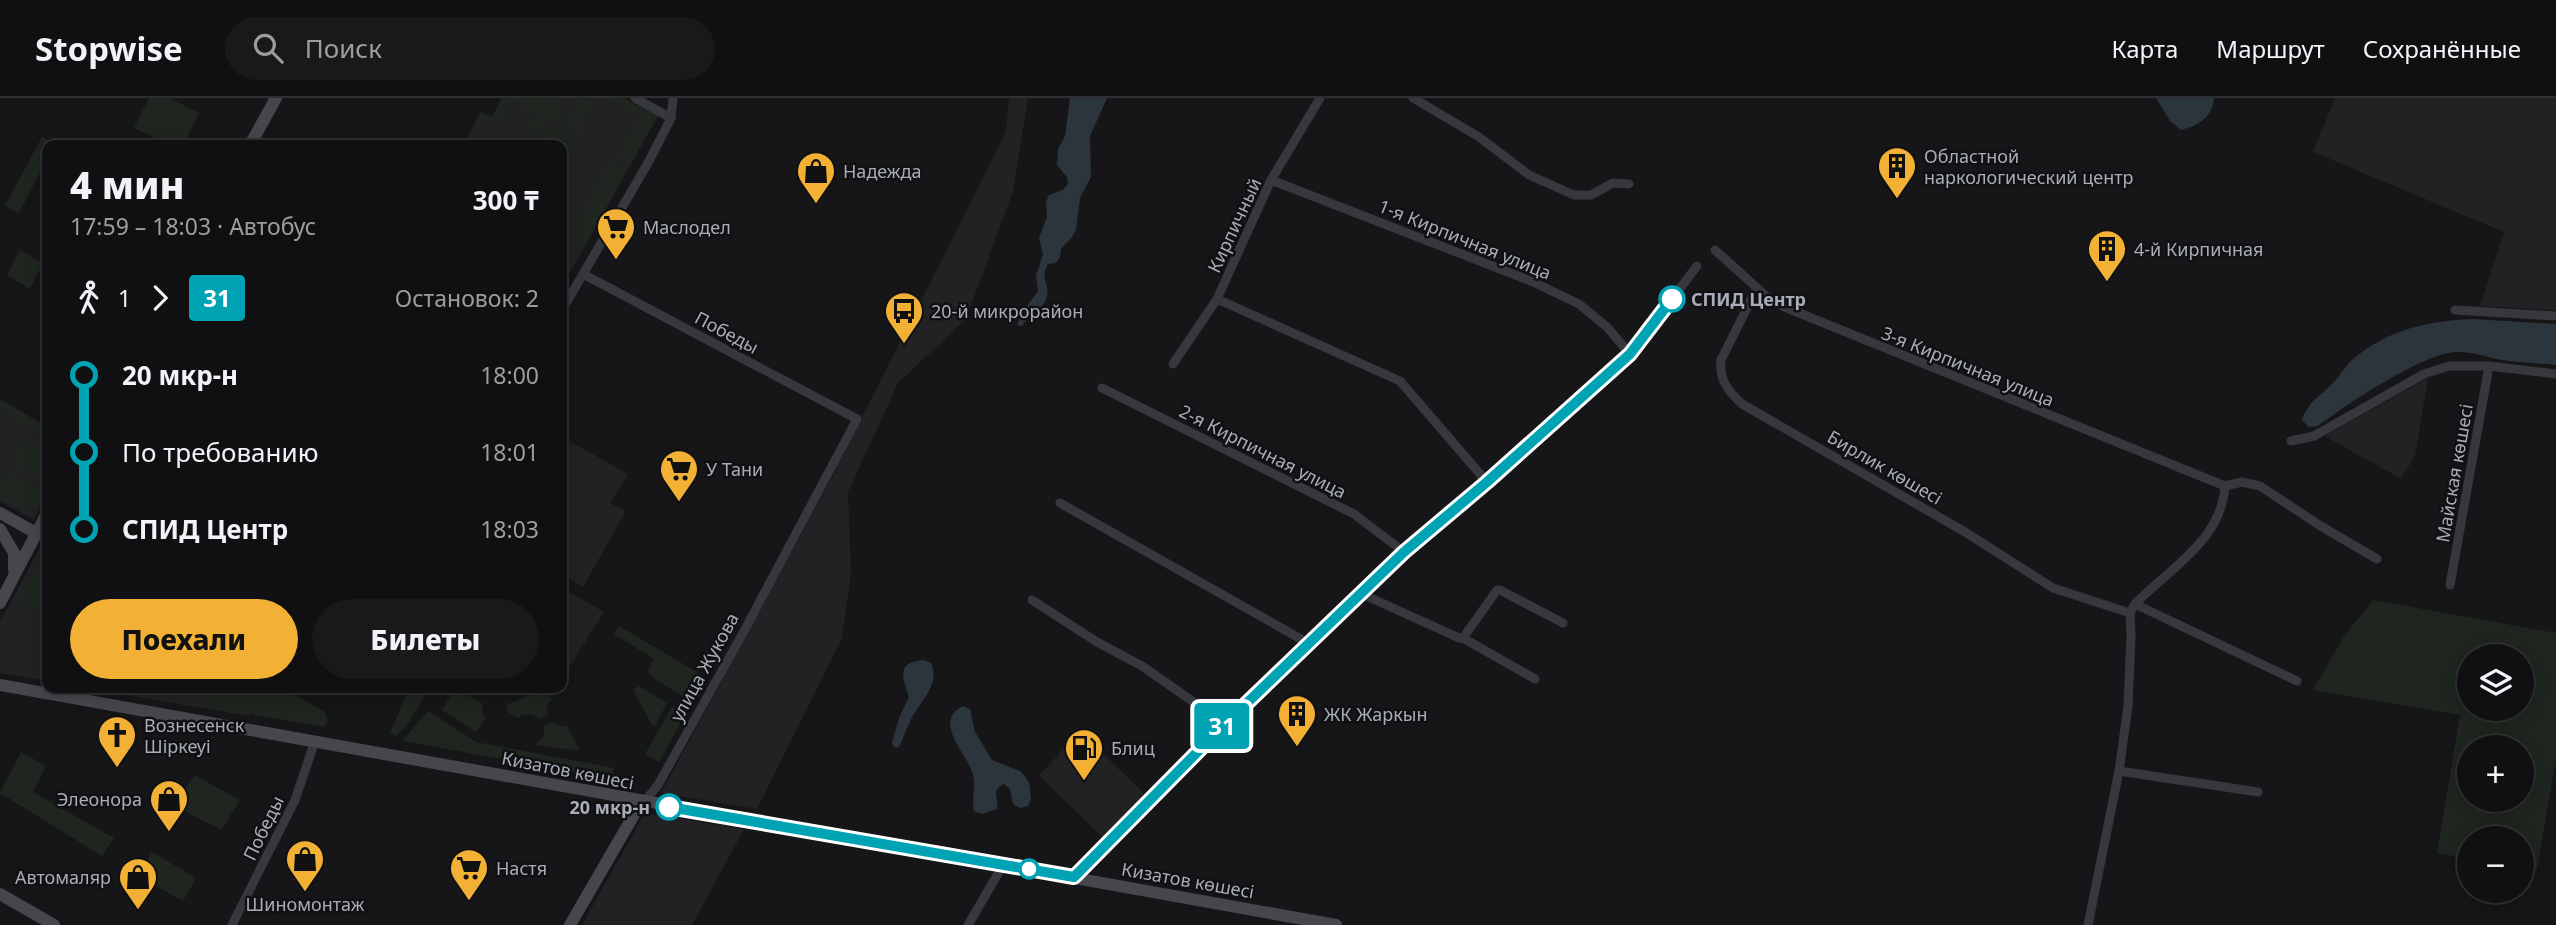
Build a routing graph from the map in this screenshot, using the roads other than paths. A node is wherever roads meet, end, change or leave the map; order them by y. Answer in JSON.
{"nodes":[{"id":1,"x":275,"y":98,"type":"edge"},
{"id":2,"x":635,"y":98,"type":"edge"},
{"id":3,"x":673,"y":98,"type":"edge"},
{"id":4,"x":1320,"y":98,"type":"edge"},
{"id":5,"x":1413,"y":98,"type":"edge"},
{"id":6,"x":671,"y":118,"type":"junction"},
{"id":7,"x":253,"y":140,"type":"edge"},
{"id":8,"x":1271,"y":180,"type":"junction"},
{"id":9,"x":1629,"y":184,"type":"dead end"},
{"id":10,"x":1715,"y":250,"type":"dead end"},
{"id":11,"x":1697,"y":266,"type":"dead end"},
{"id":12,"x":583,"y":274,"type":"junction"},
{"id":13,"x":1757,"y":288,"type":"junction"},
{"id":14,"x":1217,"y":299,"type":"junction"},
{"id":15,"x":567,"y":301,"type":"edge"},
{"id":16,"x":2455,"y":310,"type":"dead end"},
{"id":17,"x":2556,"y":316,"type":"edge"},
{"id":18,"x":1630,"y":354,"type":"junction"},
{"id":19,"x":1173,"y":364,"type":"dead end"},
{"id":20,"x":2489,"y":366,"type":"junction"},
{"id":21,"x":2556,"y":374,"type":"edge"},
{"id":22,"x":1102,"y":388,"type":"dead end"},
{"id":23,"x":857,"y":419,"type":"joint"},
{"id":24,"x":2291,"y":441,"type":"dead end"},
{"id":25,"x":1487,"y":482,"type":"junction"},
{"id":26,"x":2225,"y":486,"type":"junction"},
{"id":27,"x":1060,"y":503,"type":"dead end"},
{"id":28,"x":0,"y":513,"type":"edge"},
{"id":29,"x":42,"y":522,"type":"edge"},
{"id":30,"x":0,"y":529,"type":"edge"},
{"id":31,"x":36,"y":533,"type":"junction"},
{"id":32,"x":1404,"y":552,"type":"junction"},
{"id":33,"x":2377,"y":559,"type":"dead end"},
{"id":34,"x":2450,"y":585,"type":"dead end"},
{"id":35,"x":8,"y":587,"type":"junction"},
{"id":36,"x":1360,"y":593,"type":"junction"},
{"id":37,"x":1032,"y":600,"type":"dead end"},
{"id":38,"x":0,"y":603,"type":"edge"},
{"id":39,"x":2132,"y":608,"type":"junction"},
{"id":40,"x":1563,"y":623,"type":"dead end"},
{"id":41,"x":1463,"y":638,"type":"junction"},
{"id":42,"x":1308,"y":643,"type":"junction"},
{"id":43,"x":1535,"y":679,"type":"dead end"},
{"id":44,"x":2297,"y":681,"type":"dead end"},
{"id":45,"x":0,"y":685,"type":"edge"},
{"id":46,"x":42,"y":693,"type":"edge"},
{"id":47,"x":44,"y":693,"type":"edge"},
{"id":48,"x":1225,"y":724,"type":"junction"},
{"id":49,"x":315,"y":741,"type":"junction"},
{"id":50,"x":2119,"y":771,"type":"junction"},
{"id":51,"x":2258,"y":792,"type":"dead end"},
{"id":52,"x":644,"y":802,"type":"junction"},
{"id":53,"x":1003,"y":865,"type":"junction"},
{"id":54,"x":1074,"y":877,"type":"junction"},
{"id":55,"x":0,"y":894,"type":"edge"},
{"id":56,"x":1313,"y":923,"type":"edge"},
{"id":57,"x":54,"y":925,"type":"edge"},
{"id":58,"x":232,"y":925,"type":"edge"},
{"id":59,"x":570,"y":925,"type":"edge"},
{"id":60,"x":968,"y":925,"type":"edge"},
{"id":61,"x":1336,"y":925,"type":"edge"},
{"id":62,"x":2088,"y":925,"type":"edge"}],
"edges":[{"from":1,"to":7,"type":"main road"},
{"from":2,"to":6,"type":"street"},
{"from":3,"to":6,"type":"street"},
{"from":4,"to":8,"type":"street","name":"Кирпичный"},
{"from":5,"to":9,"type":"street"},
{"from":6,"to":12,"type":"street"},
{"from":8,"to":14,"type":"street","name":"Кирпичный"},
{"from":8,"to":18,"type":"street","name":"1-я Кирпичная улица"},
{"from":10,"to":13,"type":"street","name":"3-я Кирпичная улица"},
{"from":11,"to":18,"type":"street"},
{"from":12,"to":15,"type":"street"},
{"from":12,"to":23,"type":"street","name":"Победы"},
{"from":13,"to":26,"type":"street","name":"3-я Кирпичная улица"},
{"from":13,"to":39,"type":"street","name":"Бирлик көшесі"},
{"from":14,"to":19,"type":"street","name":"Кирпичный"},
{"from":14,"to":25,"type":"street"},
{"from":16,"to":17,"type":"street"},
{"from":18,"to":25,"type":"street"},
{"from":20,"to":21,"type":"street"},
{"from":20,"to":24,"type":"street"},
{"from":20,"to":34,"type":"street","name":"Майская көшесі"},
{"from":22,"to":32,"type":"street","name":"2-я Кирпичная улица"},
{"from":23,"to":52,"type":"street","name":"улица Жукова"},
{"from":25,"to":32,"type":"street"},
{"from":26,"to":33,"type":"street","name":"3-я Кирпичная улица"},
{"from":26,"to":39,"type":"street"},
{"from":27,"to":42,"type":"street"},
{"from":28,"to":31,"type":"main road"},
{"from":29,"to":31,"type":"main road"},
{"from":30,"to":35,"type":"main road"},
{"from":31,"to":35,"type":"main road"},
{"from":32,"to":36,"type":"street"},
{"from":35,"to":38,"type":"main road"},
{"from":36,"to":41,"type":"street"},
{"from":36,"to":42,"type":"street"},
{"from":37,"to":48,"type":"street"},
{"from":39,"to":44,"type":"street","name":"Бирлик көшесі"},
{"from":39,"to":50,"type":"street"},
{"from":40,"to":41,"type":"street"},
{"from":41,"to":43,"type":"street"},
{"from":42,"to":48,"type":"street"},
{"from":45,"to":46,"type":"main road","name":"Кизатов көшесі"},
{"from":47,"to":49,"type":"main road","name":"Кизатов көшесі"},
{"from":48,"to":54,"type":"street"},
{"from":49,"to":52,"type":"main road","name":"Кизатов көшесі"},
{"from":49,"to":58,"type":"street","name":"Победы"},
{"from":50,"to":51,"type":"street"},
{"from":50,"to":62,"type":"street"},
{"from":52,"to":53,"type":"main road","name":"Кизатов көшесі"},
{"from":52,"to":59,"type":"main road","name":"улица Жукова"},
{"from":53,"to":54,"type":"main road","name":"Кизатов көшесі"},
{"from":53,"to":60,"type":"street"},
{"from":54,"to":56,"type":"main road","name":"Кизатов көшесі"},
{"from":55,"to":57,"type":"main road"},
{"from":56,"to":61,"type":"main road","name":"Кизатов көшесі"}]}
